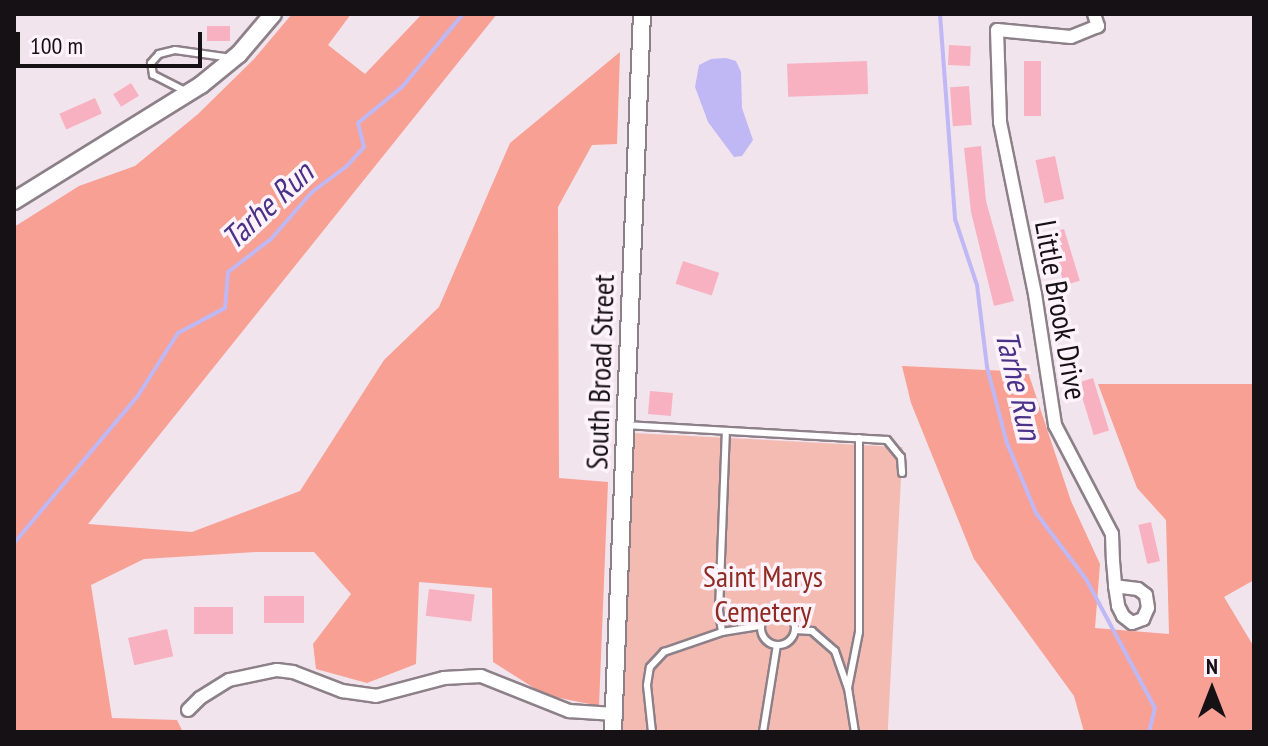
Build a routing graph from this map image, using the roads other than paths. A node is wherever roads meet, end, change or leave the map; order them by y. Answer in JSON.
{"nodes":[{"id":1,"x":273,"y":14,"type":"edge"},
{"id":2,"x":642,"y":14,"type":"edge"},
{"id":3,"x":998,"y":14,"type":"edge"},
{"id":4,"x":1094,"y":14,"type":"edge"},
{"id":5,"x":997,"y":30,"type":"junction"},
{"id":6,"x":234,"y":58,"type":"junction"},
{"id":7,"x":189,"y":93,"type":"junction"},
{"id":8,"x":14,"y":201,"type":"edge"},
{"id":9,"x":625,"y":425,"type":"junction"},
{"id":10,"x":726,"y":431,"type":"junction"},
{"id":11,"x":859,"y":438,"type":"junction"},
{"id":12,"x":902,"y":473,"type":"dead end"},
{"id":13,"x":1115,"y":586,"type":"dead end"},
{"id":14,"x":761,"y":626,"type":"junction"},
{"id":15,"x":795,"y":630,"type":"junction"},
{"id":16,"x":722,"y":632,"type":"junction"},
{"id":17,"x":777,"y":645,"type":"junction"},
{"id":18,"x":848,"y":688,"type":"junction"},
{"id":19,"x":188,"y":710,"type":"dead end"},
{"id":20,"x":614,"y":714,"type":"junction"},
{"id":21,"x":613,"y":732,"type":"edge"},
{"id":22,"x":652,"y":732,"type":"edge"},
{"id":23,"x":763,"y":732,"type":"edge"},
{"id":24,"x":855,"y":732,"type":"edge"}],
"edges":[{"from":1,"to":6,"type":"street"},
{"from":2,"to":9,"type":"street","name":"South Broad Street"},
{"from":3,"to":5,"type":"street","name":"Little Brook Drive"},
{"from":4,"to":5,"type":"street"},
{"from":5,"to":13,"type":"street","name":"Little Brook Drive"},
{"from":6,"to":7,"type":"street"},
{"from":6,"to":7,"type":"lane"},
{"from":7,"to":8,"type":"street"},
{"from":9,"to":10,"type":"lane"},
{"from":9,"to":20,"type":"street","name":"South Broad Street"},
{"from":10,"to":11,"type":"lane"},
{"from":10,"to":16,"type":"lane"},
{"from":11,"to":12,"type":"lane"},
{"from":11,"to":18,"type":"lane"},
{"from":14,"to":15,"type":"lane"},
{"from":14,"to":16,"type":"lane"},
{"from":14,"to":17,"type":"lane"},
{"from":15,"to":17,"type":"lane"},
{"from":15,"to":18,"type":"lane"},
{"from":16,"to":22,"type":"lane"},
{"from":17,"to":23,"type":"lane"},
{"from":18,"to":24,"type":"lane"},
{"from":19,"to":20,"type":"street"},
{"from":20,"to":21,"type":"street","name":"South Broad Street"}]}
